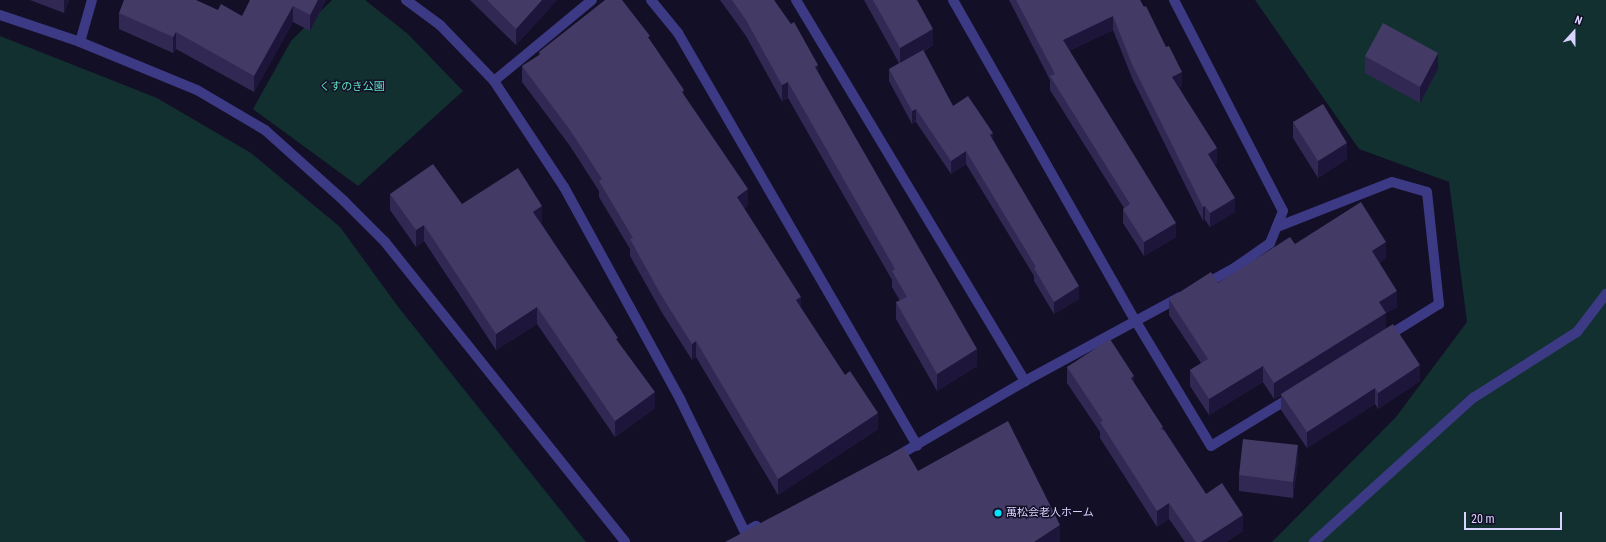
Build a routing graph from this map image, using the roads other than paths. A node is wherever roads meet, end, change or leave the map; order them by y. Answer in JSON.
{"nodes":[{"id":1,"x":92,"y":0,"type":"edge"},
{"id":2,"x":406,"y":0,"type":"edge"},
{"id":3,"x":592,"y":0,"type":"edge"},
{"id":4,"x":651,"y":0,"type":"edge"},
{"id":5,"x":796,"y":0,"type":"edge"},
{"id":6,"x":953,"y":0,"type":"edge"},
{"id":7,"x":1174,"y":0,"type":"edge"},
{"id":8,"x":0,"y":15,"type":"edge"},
{"id":9,"x":80,"y":42,"type":"junction"},
{"id":10,"x":494,"y":81,"type":"junction"},
{"id":11,"x":1277,"y":227,"type":"junction"},
{"id":12,"x":1606,"y":294,"type":"edge"},
{"id":13,"x":1135,"y":320,"type":"junction"},
{"id":14,"x":1379,"y":342,"type":"edge"},
{"id":15,"x":1025,"y":381,"type":"junction"},
{"id":16,"x":1305,"y":388,"type":"edge"},
{"id":17,"x":917,"y":446,"type":"junction"},
{"id":18,"x":881,"y":464,"type":"edge"},
{"id":19,"x":767,"y":521,"type":"edge"},
{"id":20,"x":745,"y":532,"type":"junction"},
{"id":21,"x":732,"y":539,"type":"edge"},
{"id":22,"x":625,"y":542,"type":"edge"},
{"id":23,"x":1314,"y":542,"type":"edge"}],
"edges":[{"from":1,"to":9,"type":"street"},
{"from":2,"to":10,"type":"street"},
{"from":3,"to":10,"type":"street"},
{"from":4,"to":17,"type":"street"},
{"from":5,"to":15,"type":"street"},
{"from":6,"to":13,"type":"street"},
{"from":7,"to":11,"type":"street"},
{"from":8,"to":9,"type":"street"},
{"from":9,"to":22,"type":"street"},
{"from":10,"to":20,"type":"street"},
{"from":11,"to":13,"type":"street"},
{"from":11,"to":14,"type":"street"},
{"from":12,"to":23,"type":"street"},
{"from":13,"to":15,"type":"street"},
{"from":13,"to":16,"type":"street"},
{"from":15,"to":17,"type":"street"},
{"from":17,"to":18,"type":"street"},
{"from":19,"to":20,"type":"street"},
{"from":20,"to":21,"type":"street"}]}
